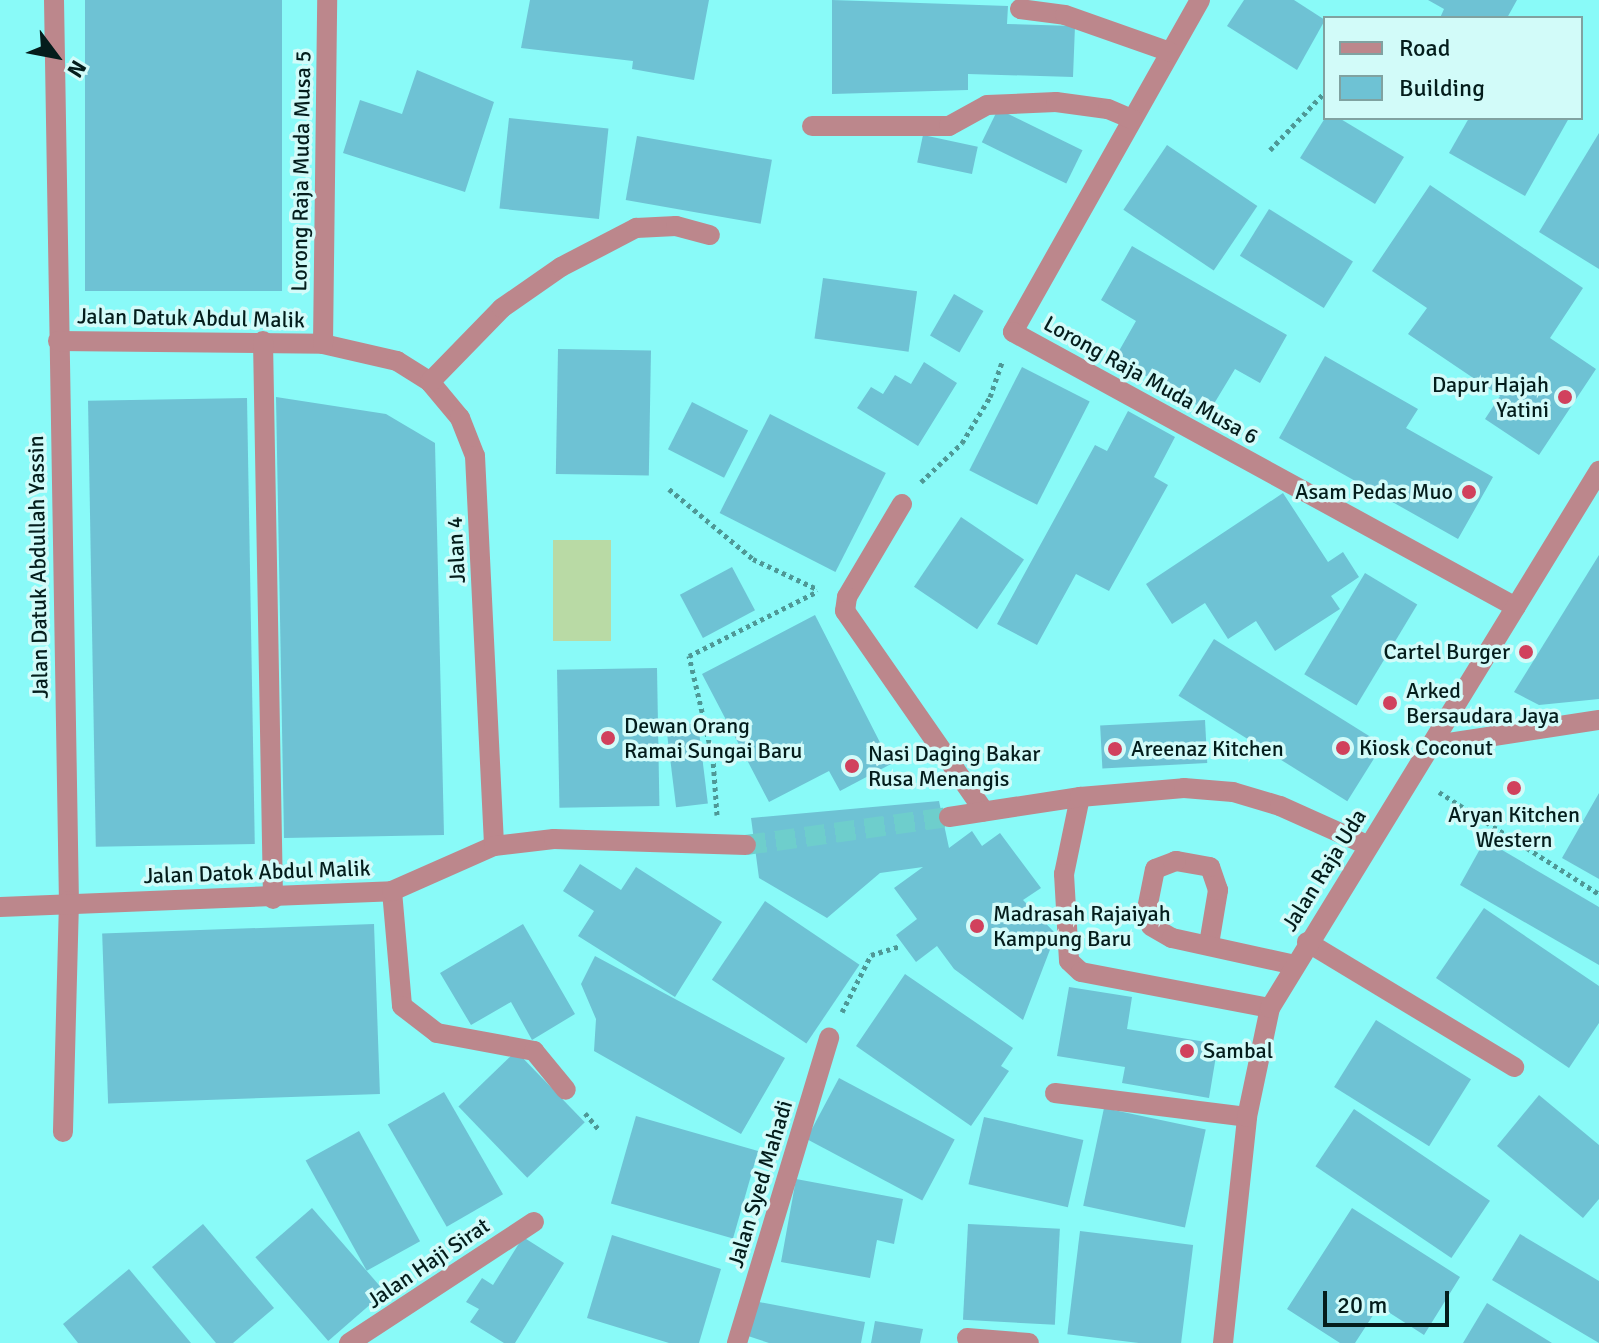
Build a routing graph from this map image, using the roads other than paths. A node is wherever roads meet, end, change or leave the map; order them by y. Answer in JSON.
{"nodes":[{"id":1,"x":54,"y":0,"type":"edge"},
{"id":2,"x":327,"y":0,"type":"edge"},
{"id":3,"x":1200,"y":0,"type":"edge"},
{"id":4,"x":1020,"y":9,"type":"dead end"},
{"id":5,"x":1170,"y":52,"type":"junction"},
{"id":6,"x":1132,"y":119,"type":"junction"},
{"id":7,"x":812,"y":126,"type":"dead end"},
{"id":8,"x":710,"y":235,"type":"dead end"},
{"id":9,"x":58,"y":341,"type":"junction"},
{"id":10,"x":263,"y":341,"type":"junction"},
{"id":11,"x":323,"y":344,"type":"junction"},
{"id":12,"x":430,"y":382,"type":"junction"},
{"id":13,"x":1599,"y":471,"type":"edge"},
{"id":14,"x":902,"y":504,"type":"road end"},
{"id":15,"x":1516,"y":607,"type":"junction"},
{"id":16,"x":1599,"y":720,"type":"edge"},
{"id":17,"x":1429,"y":746,"type":"junction"},
{"id":18,"x":1080,"y":797,"type":"junction"},
{"id":19,"x":984,"y":811,"type":"junction"},
{"id":20,"x":949,"y":817,"type":"tunnel mouth"},
{"id":21,"x":746,"y":845,"type":"tunnel mouth"},
{"id":22,"x":1367,"y":845,"type":"junction"},
{"id":23,"x":494,"y":846,"type":"junction"},
{"id":24,"x":392,"y":891,"type":"junction"},
{"id":25,"x":273,"y":899,"type":"junction"},
{"id":26,"x":69,"y":901,"type":"junction"},
{"id":27,"x":0,"y":907,"type":"edge"},
{"id":28,"x":1307,"y":942,"type":"junction"},
{"id":29,"x":1209,"y":944,"type":"junction"},
{"id":30,"x":1295,"y":965,"type":"junction"},
{"id":31,"x":1270,"y":1008,"type":"junction"},
{"id":32,"x":829,"y":1038,"type":"road end"},
{"id":33,"x":1514,"y":1067,"type":"dead end"},
{"id":34,"x":566,"y":1090,"type":"dead end"},
{"id":35,"x":1055,"y":1093,"type":"dead end"},
{"id":36,"x":1247,"y":1117,"type":"junction"},
{"id":37,"x":63,"y":1132,"type":"dead end"},
{"id":38,"x":534,"y":1222,"type":"dead end"},
{"id":39,"x":967,"y":1338,"type":"dead end"},
{"id":40,"x":349,"y":1343,"type":"edge"},
{"id":41,"x":737,"y":1343,"type":"edge"},
{"id":42,"x":1029,"y":1343,"type":"edge"},
{"id":43,"x":1223,"y":1343,"type":"edge"}],
"edges":[{"from":1,"to":9,"type":"street","name":"Jalan Datuk Abdullah Yassin"},
{"from":2,"to":11,"type":"street","name":"Lorong Raja Muda Musa 5"},
{"from":3,"to":5,"type":"street","name":"Lorong Raja Muda Musa 6"},
{"from":4,"to":5,"type":"street"},
{"from":5,"to":6,"type":"street","name":"Lorong Raja Muda Musa 6"},
{"from":6,"to":7,"type":"street"},
{"from":6,"to":15,"type":"street","name":"Lorong Raja Muda Musa 6"},
{"from":8,"to":12,"type":"street"},
{"from":9,"to":10,"type":"street","name":"Jalan Datuk Abdul Malik"},
{"from":9,"to":26,"type":"street","name":"Jalan Datuk Abdullah Yassin"},
{"from":10,"to":11,"type":"street","name":"Jalan Datuk Abdul Malik"},
{"from":10,"to":25,"type":"street"},
{"from":11,"to":12,"type":"street","name":"Jalan 4"},
{"from":12,"to":23,"type":"street","name":"Jalan 4"},
{"from":13,"to":15,"type":"street","name":"Jalan Raja Uda"},
{"from":14,"to":19,"type":"street"},
{"from":15,"to":17,"type":"street","name":"Jalan Raja Uda"},
{"from":16,"to":17,"type":"street"},
{"from":17,"to":22,"type":"street","name":"Jalan Raja Uda"},
{"from":18,"to":19,"type":"street"},
{"from":18,"to":22,"type":"street"},
{"from":18,"to":31,"type":"street"},
{"from":19,"to":20,"type":"street"},
{"from":21,"to":23,"type":"street","name":"Jalan Datok Abdul Malik"},
{"from":22,"to":28,"type":"street","name":"Jalan Raja Uda"},
{"from":23,"to":24,"type":"street","name":"Jalan Datok Abdul Malik"},
{"from":24,"to":25,"type":"street","name":"Jalan Datok Abdul Malik"},
{"from":24,"to":34,"type":"street"},
{"from":25,"to":26,"type":"street","name":"Jalan Datok Abdul Malik"},
{"from":26,"to":27,"type":"street","name":"Jalan Datok Abdul Malik"},
{"from":26,"to":37,"type":"street","name":"Jalan Datuk Abdullah Yassin"},
{"from":28,"to":30,"type":"street","name":"Jalan Raja Uda"},
{"from":28,"to":33,"type":"street"},
{"from":29,"to":29,"type":"street"},
{"from":29,"to":30,"type":"street"},
{"from":30,"to":31,"type":"street","name":"Jalan Raja Uda"},
{"from":31,"to":36,"type":"street","name":"Jalan Raja Uda"},
{"from":32,"to":41,"type":"street","name":"Jalan Syed Mahadi"},
{"from":35,"to":36,"type":"street"},
{"from":36,"to":43,"type":"street","name":"Jalan Raja Uda"},
{"from":38,"to":40,"type":"street","name":"Jalan Haji Sirat"},
{"from":39,"to":42,"type":"street"}]}
